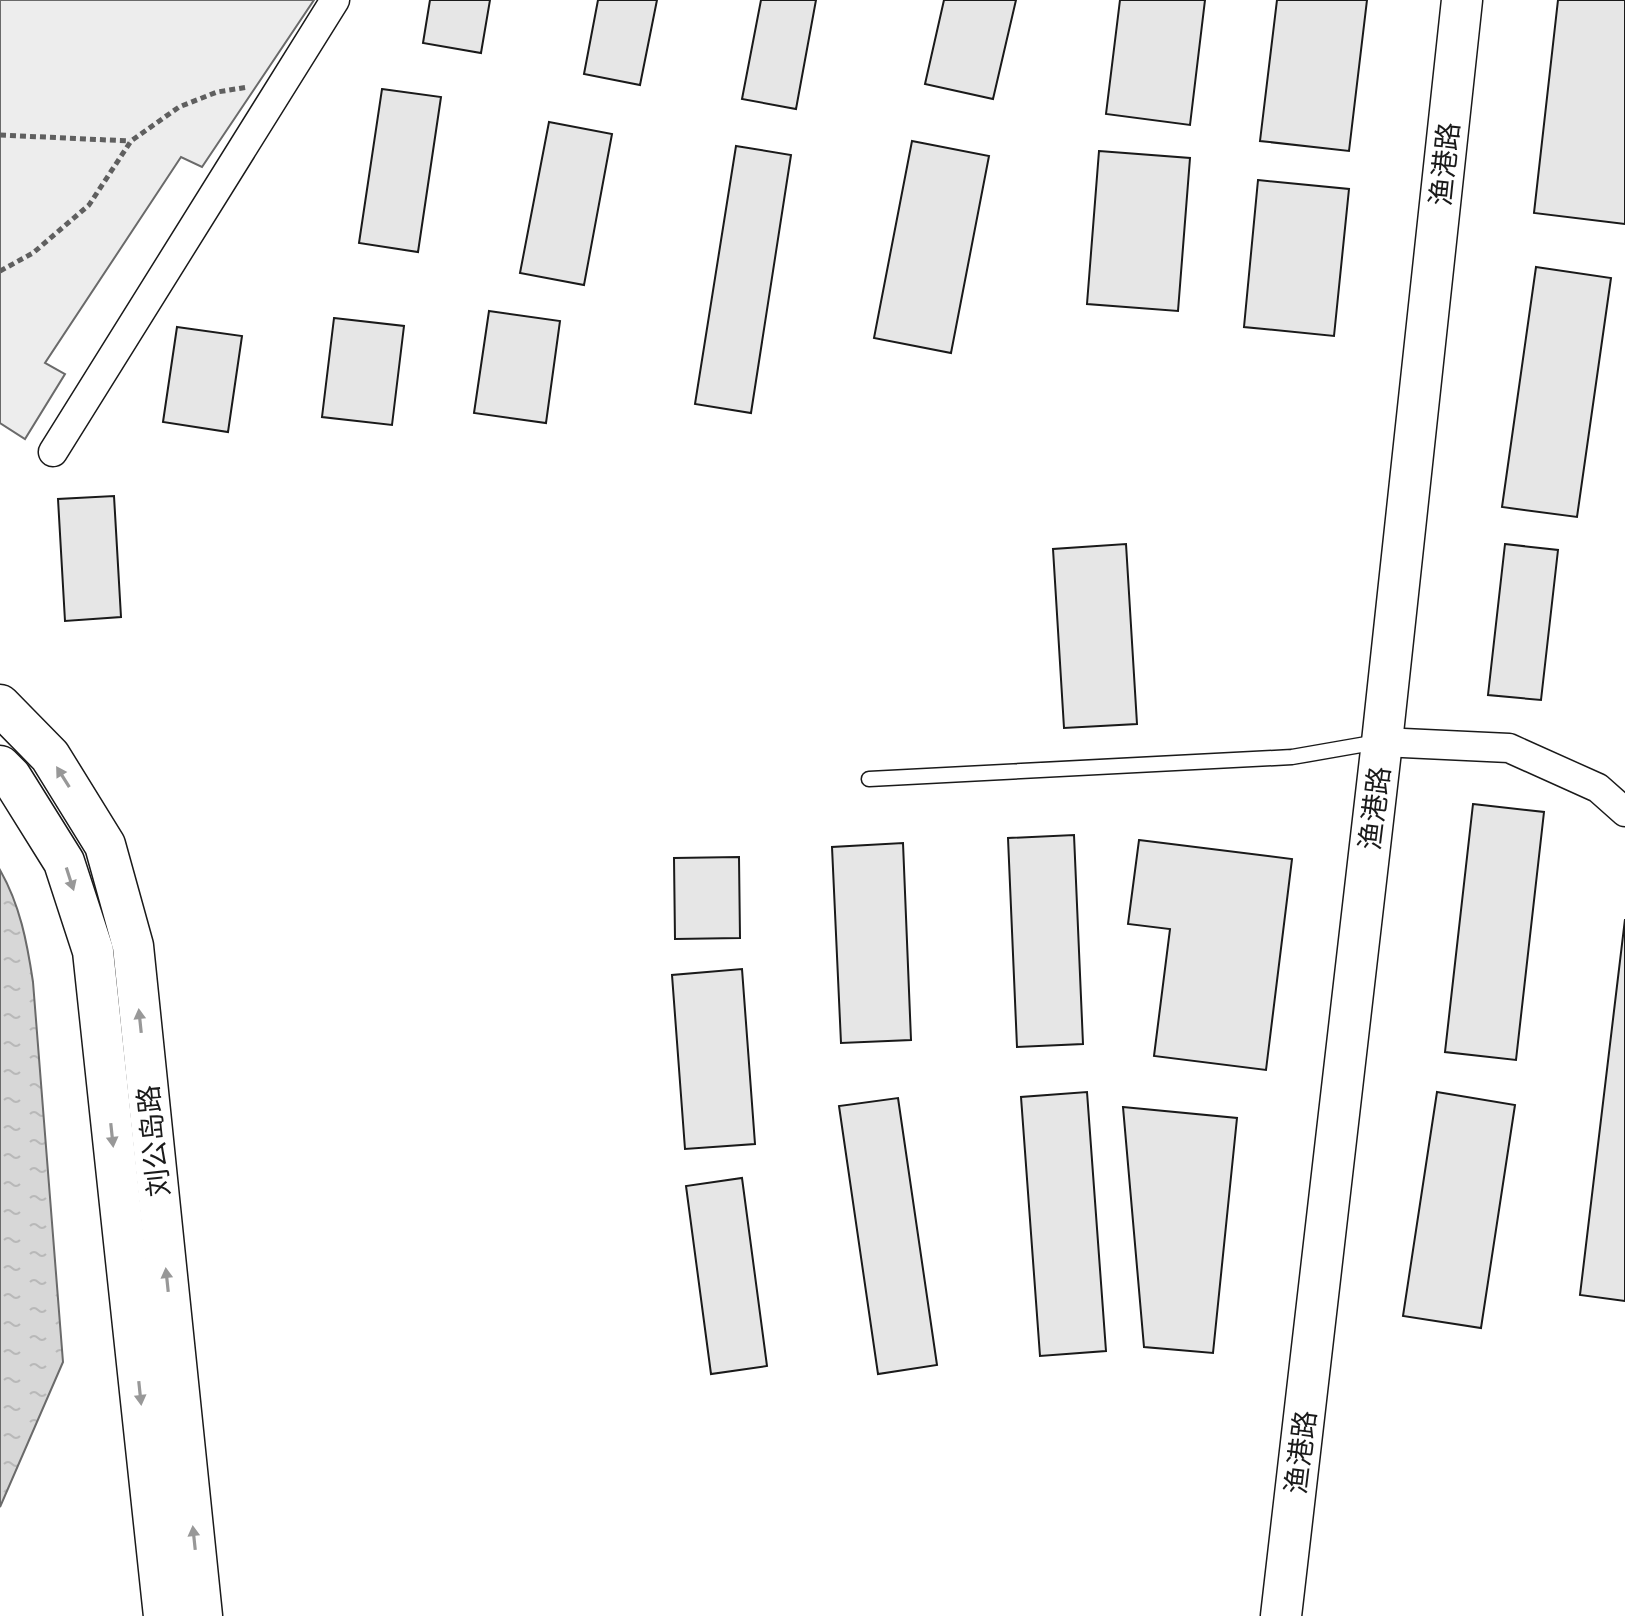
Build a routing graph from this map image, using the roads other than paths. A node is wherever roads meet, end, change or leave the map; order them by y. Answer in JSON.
{"nodes":[{"id":1,"x":335,"y":0,"type":"edge"},
{"id":2,"x":1462,"y":0,"type":"edge"},
{"id":3,"x":53,"y":452,"type":"dead end"},
{"id":4,"x":0,"y":705,"type":"edge"},
{"id":5,"x":1382,"y":742,"type":"junction"},
{"id":6,"x":0,"y":766,"type":"edge"},
{"id":7,"x":869,"y":779,"type":"dead end"},
{"id":8,"x":1625,"y":812,"type":"edge"},
{"id":9,"x":164,"y":1616,"type":"edge"},
{"id":10,"x":202,"y":1616,"type":"edge"},
{"id":11,"x":1281,"y":1616,"type":"edge"}],
"edges":[{"from":1,"to":3,"type":"street"},
{"from":2,"to":5,"type":"main road","name":"渔港路"},
{"from":10,"to":4,"type":"main road","name":"刘公岛路","one_way":true},
{"from":5,"to":7,"type":"lane"},
{"from":5,"to":8,"type":"street"},
{"from":5,"to":11,"type":"main road","name":"渔港路"},
{"from":6,"to":9,"type":"main road","name":"刘公岛路","one_way":true}]}
